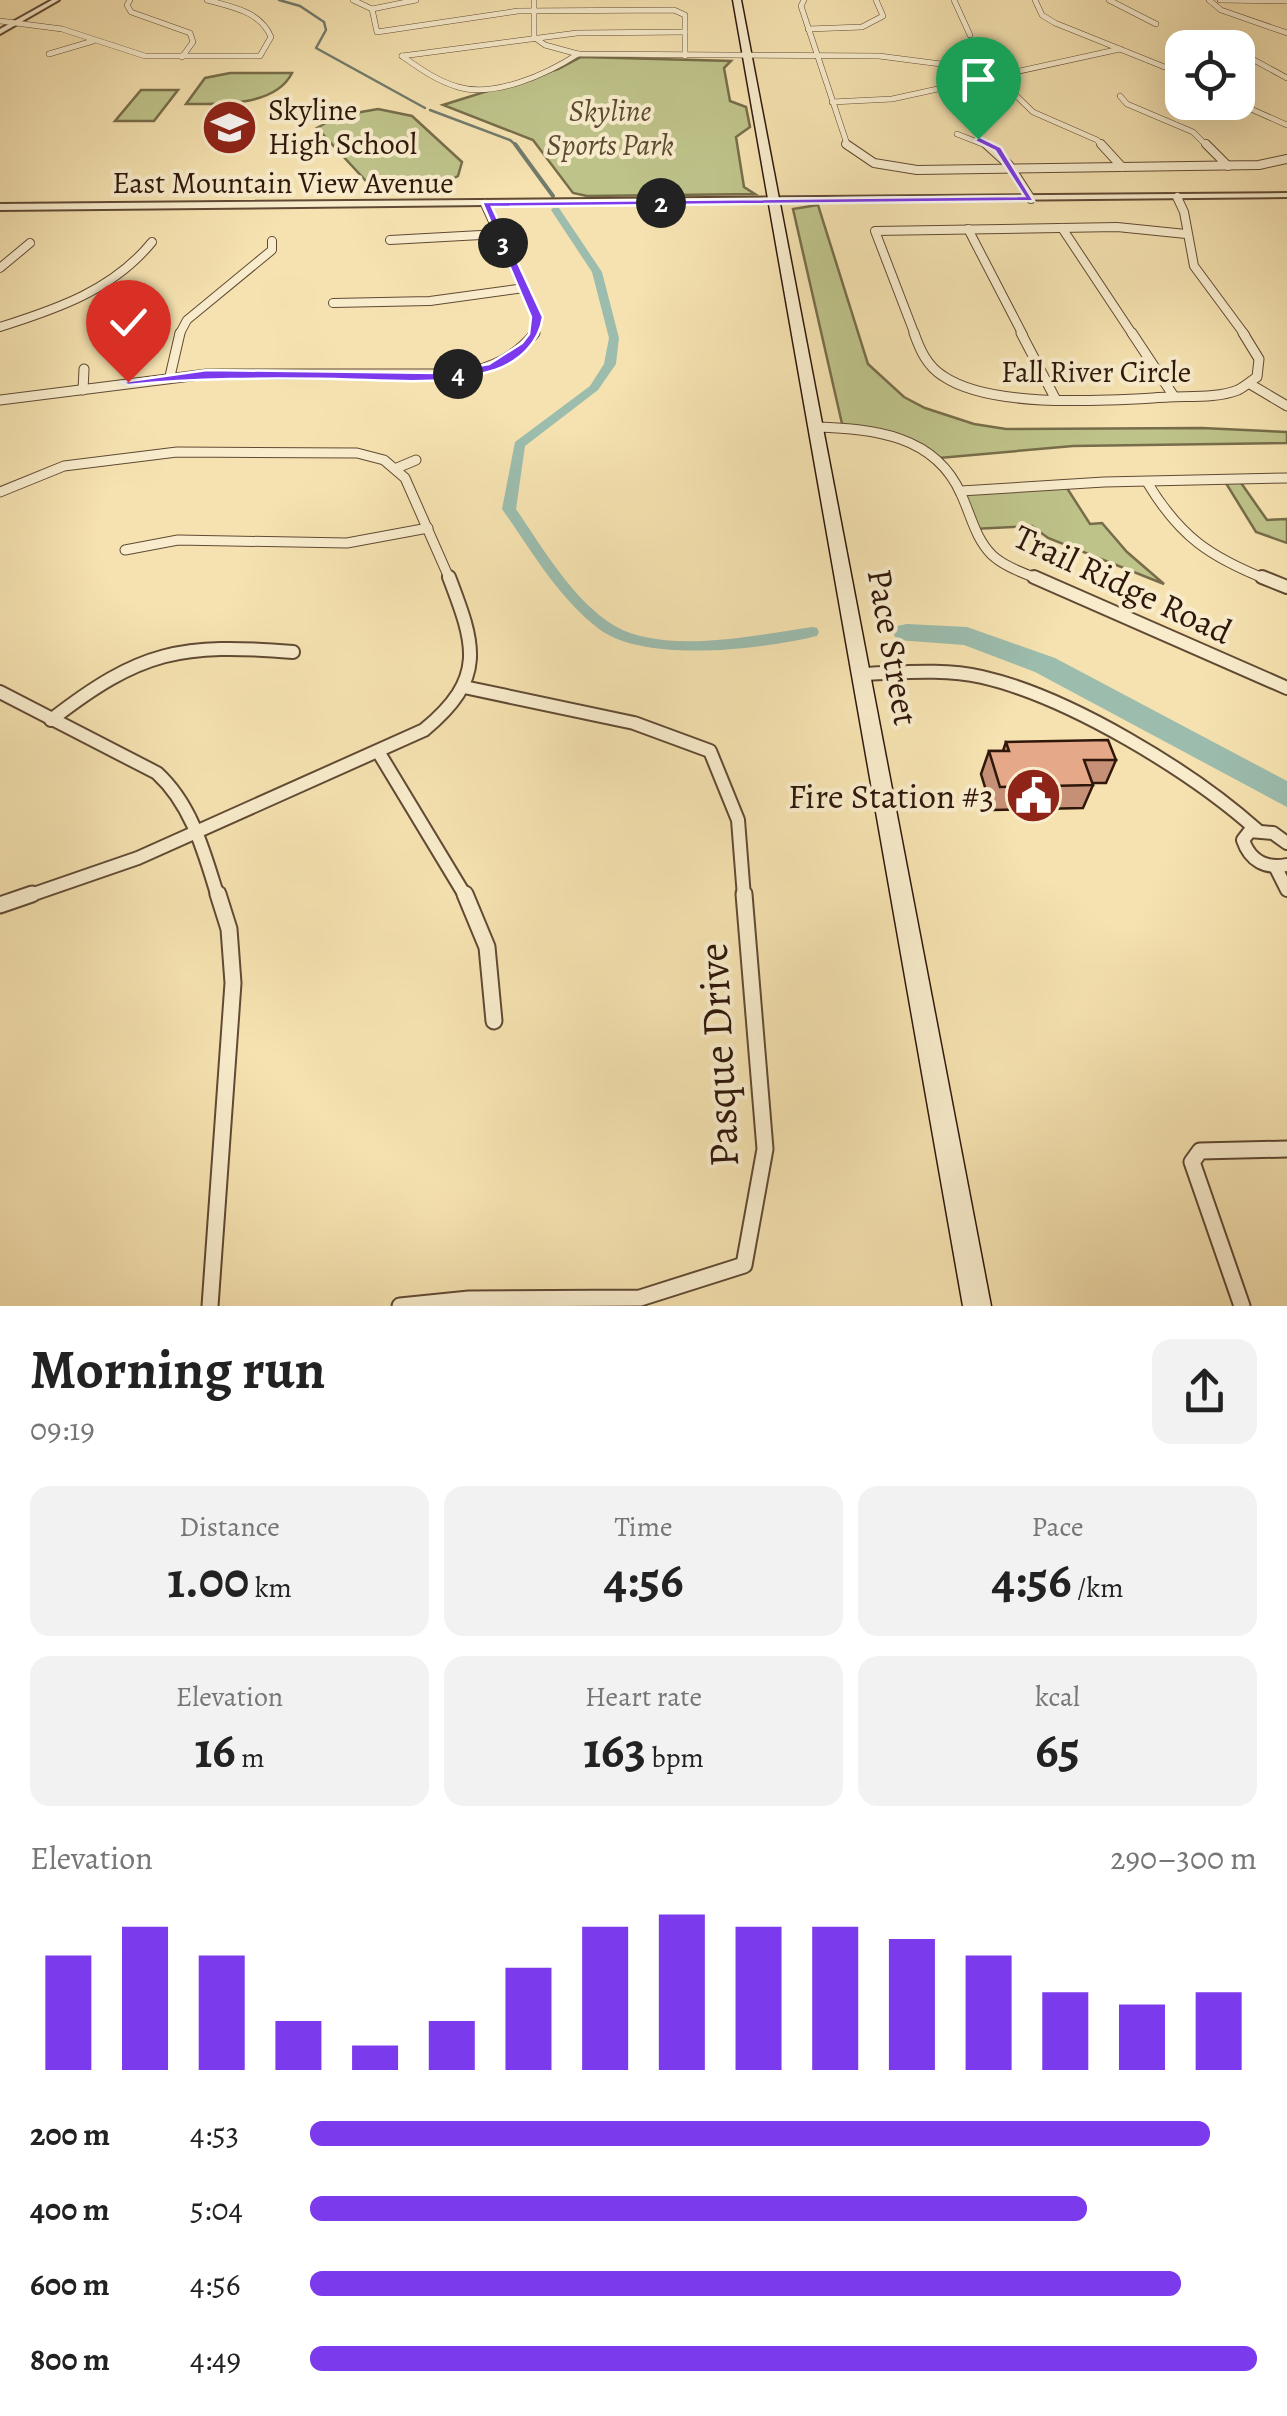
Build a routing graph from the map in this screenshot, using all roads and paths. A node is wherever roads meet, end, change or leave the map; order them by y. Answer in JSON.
{"nodes":[{"id":1,"x":56,"y":0,"type":"edge"},
{"id":2,"x":130,"y":0,"type":"edge"},
{"id":3,"x":207,"y":0,"type":"edge"},
{"id":4,"x":352,"y":0,"type":"edge"},
{"id":5,"x":416,"y":0,"type":"edge"},
{"id":6,"x":534,"y":0,"type":"edge"},
{"id":7,"x":737,"y":0,"type":"edge"},
{"id":8,"x":804,"y":0,"type":"edge"},
{"id":9,"x":876,"y":0,"type":"edge"},
{"id":10,"x":954,"y":0,"type":"edge"},
{"id":11,"x":1034,"y":0,"type":"edge"},
{"id":12,"x":1109,"y":0,"type":"edge"},
{"id":13,"x":1209,"y":0,"type":"edge"},
{"id":14,"x":1220,"y":0,"type":"edge"},
{"id":15,"x":1287,"y":1,"type":"edge"},
{"id":16,"x":372,"y":9,"type":"junction"},
{"id":17,"x":536,"y":10,"type":"junction"},
{"id":18,"x":0,"y":21,"type":"edge"},
{"id":19,"x":20,"y":23,"type":"junction"},
{"id":20,"x":1156,"y":24,"type":"dead end"},
{"id":21,"x":808,"y":29,"type":"junction"},
{"id":22,"x":0,"y":32,"type":"edge"},
{"id":23,"x":685,"y":32,"type":"junction"},
{"id":24,"x":1287,"y":33,"type":"edge"},
{"id":25,"x":970,"y":35,"type":"dead end"},
{"id":26,"x":534,"y":37,"type":"junction"},
{"id":27,"x":93,"y":41,"type":"junction"},
{"id":28,"x":1120,"y":49,"type":"junction"},
{"id":29,"x":49,"y":54,"type":"dead end"},
{"id":30,"x":578,"y":54,"type":"junction"},
{"id":31,"x":260,"y":56,"type":"joint"},
{"id":32,"x":685,"y":56,"type":"junction"},
{"id":33,"x":747,"y":56,"type":"junction"},
{"id":34,"x":816,"y":56,"type":"junction"},
{"id":35,"x":182,"y":57,"type":"junction"},
{"id":36,"x":1255,"y":61,"type":"edge"},
{"id":37,"x":1165,"y":67,"type":"edge"},
{"id":38,"x":992,"y":78,"type":"junction"},
{"id":39,"x":1287,"y":78,"type":"edge"},
{"id":40,"x":1120,"y":96,"type":"dead end"},
{"id":41,"x":832,"y":102,"type":"junction"},
{"id":42,"x":1255,"y":111,"type":"edge"},
{"id":43,"x":1286,"y":124,"type":"edge"},
{"id":44,"x":956,"y":134,"type":"dead end"},
{"id":45,"x":1287,"y":160,"type":"edge"},
{"id":46,"x":871,"y":162,"type":"junction"},
{"id":47,"x":1228,"y":166,"type":"junction"},
{"id":48,"x":1122,"y":167,"type":"junction"},
{"id":49,"x":860,"y":168,"type":"dead end"},
{"id":50,"x":1012,"y":168,"type":"junction"},
{"id":51,"x":1287,"y":196,"type":"edge"},
{"id":52,"x":1177,"y":197,"type":"junction"},
{"id":53,"x":1031,"y":199,"type":"junction"},
{"id":54,"x":775,"y":202,"type":"junction"},
{"id":55,"x":486,"y":204,"type":"junction"},
{"id":56,"x":0,"y":207,"type":"edge"},
{"id":57,"x":1062,"y":228,"type":"junction"},
{"id":58,"x":968,"y":229,"type":"junction"},
{"id":59,"x":499,"y":234,"type":"junction"},
{"id":60,"x":1186,"y":234,"type":"junction"},
{"id":61,"x":390,"y":240,"type":"dead end"},
{"id":62,"x":272,"y":241,"type":"dead end"},
{"id":63,"x":152,"y":242,"type":"dead end"},
{"id":64,"x":30,"y":243,"type":"dead end"},
{"id":65,"x":0,"y":268,"type":"edge"},
{"id":66,"x":524,"y":288,"type":"junction"},
{"id":67,"x":333,"y":303,"type":"dead end"},
{"id":68,"x":0,"y":326,"type":"edge"},
{"id":69,"x":84,"y":369,"type":"dead end"},
{"id":70,"x":170,"y":376,"type":"junction"},
{"id":71,"x":1250,"y":384,"type":"junction"},
{"id":72,"x":83,"y":390,"type":"junction"},
{"id":73,"x":1173,"y":396,"type":"junction"},
{"id":74,"x":1054,"y":398,"type":"junction"},
{"id":75,"x":0,"y":400,"type":"edge"},
{"id":76,"x":1287,"y":406,"type":"edge"},
{"id":77,"x":817,"y":428,"type":"junction"},
{"id":78,"x":416,"y":460,"type":"dead end"},
{"id":79,"x":397,"y":468,"type":"junction"},
{"id":80,"x":1287,"y":478,"type":"edge"},
{"id":81,"x":1148,"y":482,"type":"junction"},
{"id":82,"x":0,"y":492,"type":"edge"},
{"id":83,"x":961,"y":492,"type":"junction"},
{"id":84,"x":428,"y":528,"type":"junction"},
{"id":85,"x":125,"y":550,"type":"dead end"},
{"id":86,"x":1287,"y":586,"type":"edge"},
{"id":87,"x":293,"y":652,"type":"dead end"},
{"id":88,"x":859,"y":674,"type":"junction"},
{"id":89,"x":464,"y":688,"type":"junction"},
{"id":90,"x":1287,"y":688,"type":"edge"},
{"id":91,"x":0,"y":692,"type":"edge"},
{"id":92,"x":51,"y":720,"type":"junction"},
{"id":93,"x":379,"y":752,"type":"junction"},
{"id":94,"x":1257,"y":830,"type":"junction"},
{"id":95,"x":197,"y":831,"type":"junction"},
{"id":96,"x":1287,"y":843,"type":"edge"},
{"id":97,"x":1281,"y":866,"type":"edge"},
{"id":98,"x":1287,"y":890,"type":"edge"},
{"id":99,"x":0,"y":905,"type":"edge"},
{"id":100,"x":494,"y":1021,"type":"dead end"},
{"id":101,"x":1287,"y":1148,"type":"edge"},
{"id":102,"x":210,"y":1306,"type":"edge"},
{"id":103,"x":400,"y":1306,"type":"edge"},
{"id":104,"x":977,"y":1306,"type":"edge"},
{"id":105,"x":1242,"y":1306,"type":"edge"}],
"edges":[{"from":1,"to":19,"type":"street"},
{"from":2,"to":35,"type":"street"},
{"from":3,"to":31,"type":"street"},
{"from":4,"to":16,"type":"street"},
{"from":5,"to":16,"type":"street"},
{"from":6,"to":17,"type":"street"},
{"from":7,"to":33,"type":"main road","name":"Pace Street"},
{"from":8,"to":21,"type":"street"},
{"from":9,"to":21,"type":"street"},
{"from":10,"to":25,"type":"street"},
{"from":11,"to":28,"type":"street"},
{"from":12,"to":20,"type":"street"},
{"from":13,"to":24,"type":"street"},
{"from":14,"to":15,"type":"street"},
{"from":16,"to":17,"type":"street"},
{"from":17,"to":23,"type":"street"},
{"from":17,"to":26,"type":"street"},
{"from":18,"to":19,"type":"street"},
{"from":19,"to":22,"type":"street"},
{"from":19,"to":27,"type":"street"},
{"from":21,"to":34,"type":"street"},
{"from":23,"to":26,"type":"street"},
{"from":23,"to":32,"type":"street"},
{"from":26,"to":30,"type":"street"},
{"from":26,"to":30,"type":"street"},
{"from":27,"to":29,"type":"street"},
{"from":27,"to":35,"type":"street"},
{"from":28,"to":37,"type":"street"},
{"from":28,"to":38,"type":"street"},
{"from":30,"to":32,"type":"street"},
{"from":31,"to":35,"type":"street"},
{"from":32,"to":33,"type":"street"},
{"from":33,"to":34,"type":"street"},
{"from":33,"to":54,"type":"main road","name":"Pace Street"},
{"from":34,"to":38,"type":"street"},
{"from":34,"to":41,"type":"street"},
{"from":36,"to":39,"type":"street"},
{"from":38,"to":41,"type":"street"},
{"from":38,"to":48,"type":"street"},
{"from":40,"to":47,"type":"street"},
{"from":41,"to":46,"type":"street"},
{"from":42,"to":43,"type":"street"},
{"from":44,"to":50,"type":"street"},
{"from":45,"to":47,"type":"street"},
{"from":46,"to":49,"type":"street"},
{"from":46,"to":50,"type":"street"},
{"from":47,"to":48,"type":"street"},
{"from":48,"to":50,"type":"street"},
{"from":50,"to":53,"type":"street"},
{"from":51,"to":52,"type":"street","name":"East Mountain View Avenue"},
{"from":52,"to":53,"type":"street","name":"East Mountain View Avenue"},
{"from":52,"to":60,"type":"street"},
{"from":53,"to":54,"type":"street","name":"East Mountain View Avenue"},
{"from":54,"to":55,"type":"street","name":"East Mountain View Avenue"},
{"from":54,"to":77,"type":"main road","name":"Pace Street"},
{"from":55,"to":56,"type":"street","name":"East Mountain View Avenue"},
{"from":55,"to":59,"type":"street"},
{"from":57,"to":58,"type":"street","name":"Fall River Circle"},
{"from":57,"to":60,"type":"street","name":"Fall River Circle"},
{"from":57,"to":73,"type":"street"},
{"from":58,"to":74,"type":"street"},
{"from":58,"to":74,"type":"street","name":"Fall River Circle"},
{"from":59,"to":61,"type":"street"},
{"from":59,"to":66,"type":"street"},
{"from":60,"to":71,"type":"street"},
{"from":62,"to":70,"type":"street"},
{"from":63,"to":68,"type":"street"},
{"from":64,"to":65,"type":"street"},
{"from":66,"to":67,"type":"street"},
{"from":66,"to":70,"type":"street"},
{"from":69,"to":72,"type":"street"},
{"from":70,"to":72,"type":"street"},
{"from":71,"to":73,"type":"street","name":"Fall River Circle"},
{"from":71,"to":76,"type":"street"},
{"from":72,"to":75,"type":"street"},
{"from":73,"to":74,"type":"street","name":"Fall River Circle"},
{"from":77,"to":83,"type":"street","name":"Trail Ridge Road"},
{"from":77,"to":88,"type":"main road","name":"Pace Street"},
{"from":78,"to":79,"type":"street"},
{"from":79,"to":82,"type":"street"},
{"from":79,"to":84,"type":"street"},
{"from":80,"to":81,"type":"street"},
{"from":81,"to":83,"type":"street"},
{"from":81,"to":86,"type":"street"},
{"from":83,"to":90,"type":"street","name":"Trail Ridge Road"},
{"from":84,"to":85,"type":"street"},
{"from":84,"to":89,"type":"street"},
{"from":87,"to":92,"type":"street"},
{"from":88,"to":94,"type":"street"},
{"from":88,"to":104,"type":"main road","name":"Pace Street"},
{"from":89,"to":93,"type":"street"},
{"from":89,"to":103,"type":"street","name":"Pasque Drive"},
{"from":91,"to":92,"type":"street"},
{"from":92,"to":95,"type":"street"},
{"from":93,"to":95,"type":"street"},
{"from":93,"to":100,"type":"street"},
{"from":94,"to":96,"type":"street"},
{"from":94,"to":97,"type":"street"},
{"from":95,"to":99,"type":"street"},
{"from":95,"to":102,"type":"street"},
{"from":97,"to":98,"type":"street"},
{"from":101,"to":105,"type":"street"}]}
